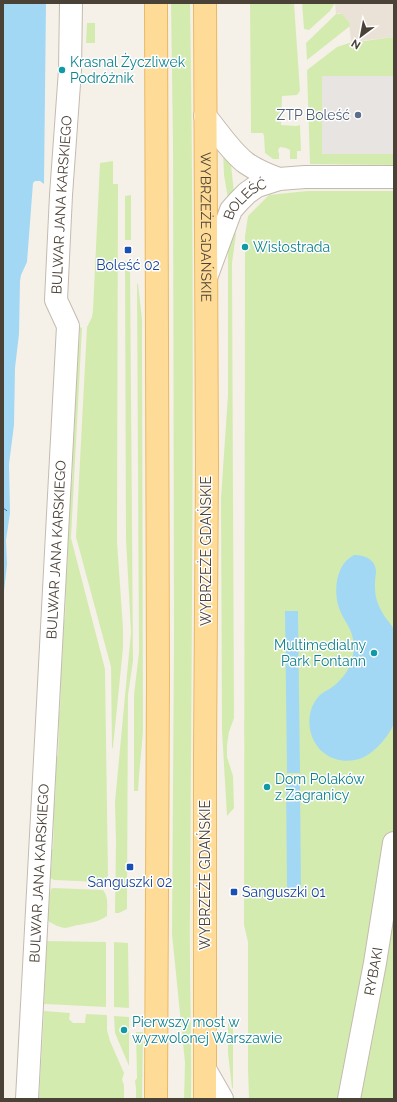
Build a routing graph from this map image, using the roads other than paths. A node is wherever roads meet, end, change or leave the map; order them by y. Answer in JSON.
{"nodes":[{"id":1,"x":71,"y":3,"type":"edge"},
{"id":2,"x":156,"y":3,"type":"edge"},
{"id":3,"x":204,"y":3,"type":"edge"},
{"id":4,"x":205,"y":116,"type":"junction"},
{"id":5,"x":394,"y":177,"type":"edge"},
{"id":6,"x":279,"y":180,"type":"junction"},
{"id":7,"x":206,"y":277,"type":"junction"},
{"id":8,"x":394,"y":843,"type":"edge"},
{"id":9,"x":206,"y":1071,"type":"junction"},
{"id":10,"x":27,"y":1099,"type":"edge"},
{"id":11,"x":156,"y":1099,"type":"edge"},
{"id":12,"x":205,"y":1099,"type":"edge"},
{"id":13,"x":222,"y":1099,"type":"edge"},
{"id":14,"x":348,"y":1099,"type":"edge"}],
"edges":[{"from":1,"to":10,"type":"street","name":"BULWAR JANA KARSKIEGO"},
{"from":2,"to":11,"type":"main road"},
{"from":3,"to":4,"type":"main road","name":"WYBRZEŻE GDAŃSKIE"},
{"from":4,"to":6,"type":"street","name":"BOLEŚĆ"},
{"from":4,"to":7,"type":"main road","name":"WYBRZEŻE GDAŃSKIE"},
{"from":5,"to":6,"type":"street","name":"BOLEŚĆ"},
{"from":6,"to":7,"type":"street","name":"BOLEŚĆ"},
{"from":7,"to":9,"type":"main road","name":"WYBRZEŻE GDAŃSKIE"},
{"from":8,"to":14,"type":"street","name":"RYBAKI"},
{"from":9,"to":12,"type":"main road","name":"WYBRZEŻE GDAŃSKIE"},
{"from":9,"to":13,"type":"street"}]}
